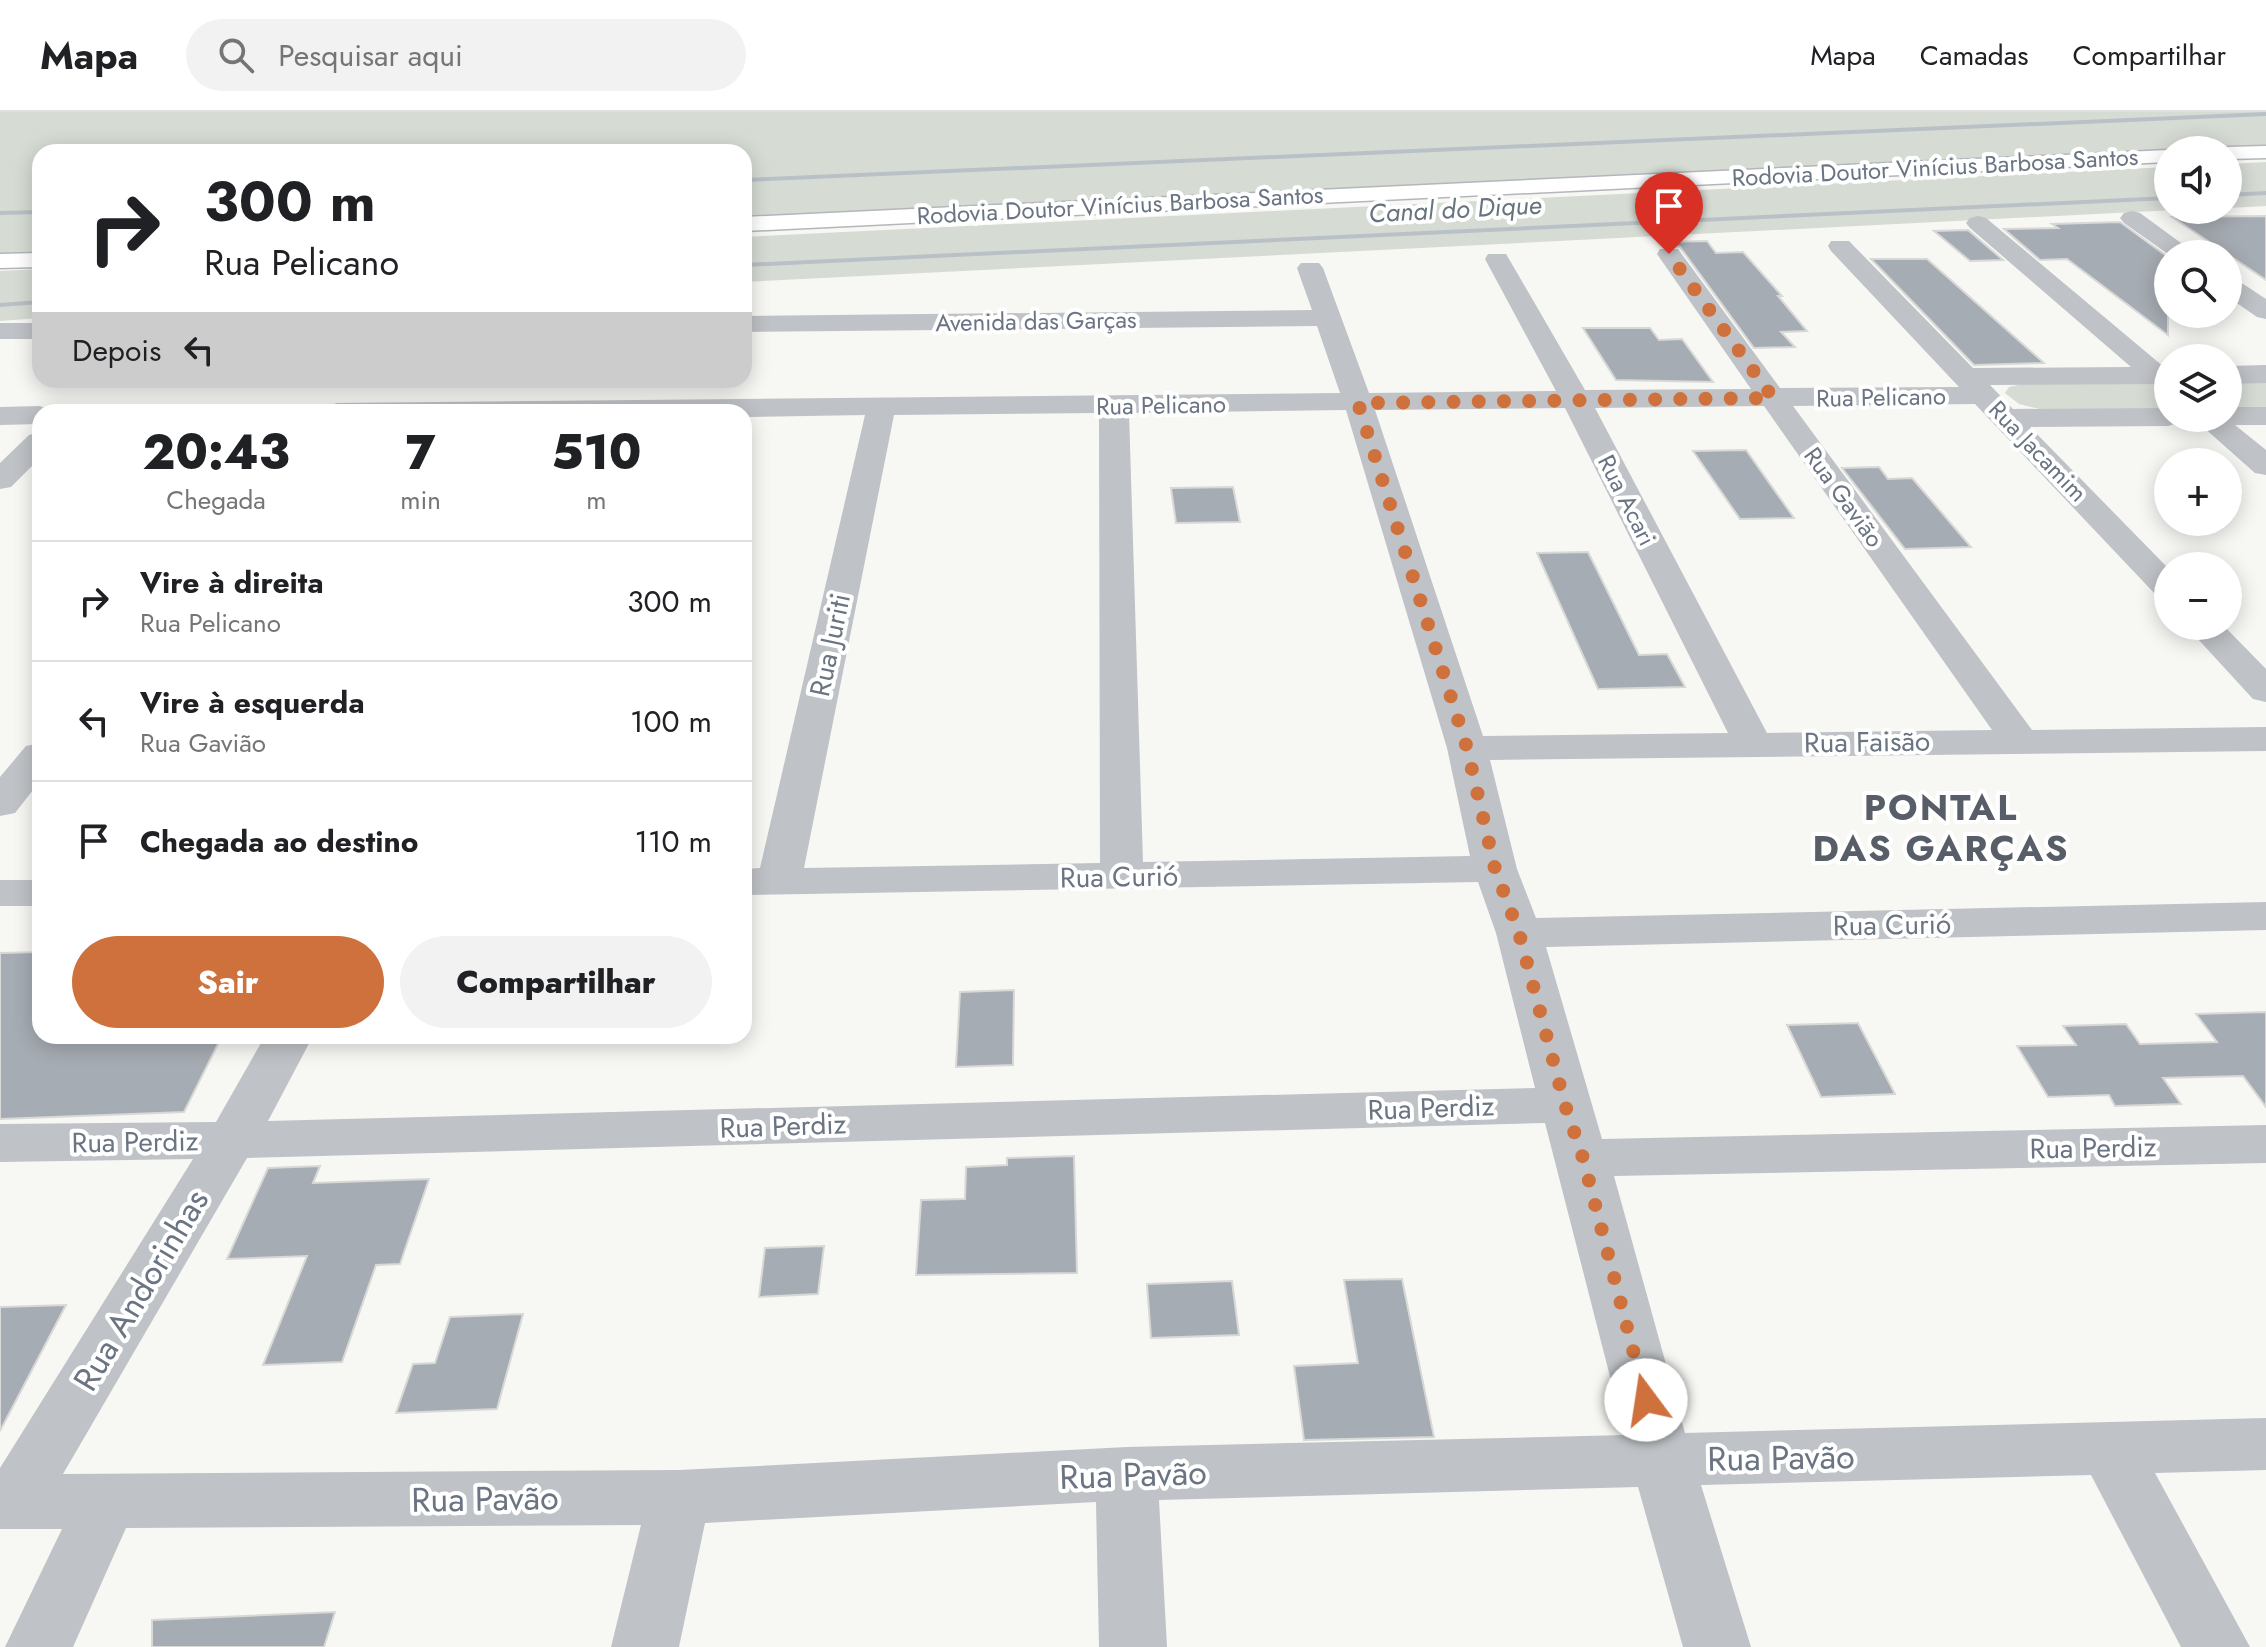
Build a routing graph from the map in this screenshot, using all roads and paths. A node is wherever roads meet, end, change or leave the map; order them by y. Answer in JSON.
{"nodes":[{"id":1,"x":2266,"y":152,"type":"edge"},
{"id":2,"x":2242,"y":153,"type":"edge"},
{"id":3,"x":2154,"y":157,"type":"edge"},
{"id":4,"x":2132,"y":218,"type":"dead end"},
{"id":5,"x":1978,"y":223,"type":"dead end"},
{"id":6,"x":752,"y":224,"type":"edge"},
{"id":7,"x":2164,"y":240,"type":"edge"},
{"id":8,"x":1840,"y":246,"type":"dead end"},
{"id":9,"x":1669,"y":254,"type":"dead end"},
{"id":10,"x":1497,"y":259,"type":"dead end"},
{"id":11,"x":32,"y":260,"type":"edge"},
{"id":12,"x":0,"y":261,"type":"edge"},
{"id":13,"x":1310,"y":268,"type":"dead end"},
{"id":14,"x":2242,"y":295,"type":"edge"},
{"id":15,"x":2266,"y":311,"type":"edge"},
{"id":16,"x":1328,"y":318,"type":"junction"},
{"id":17,"x":752,"y":324,"type":"edge"},
{"id":18,"x":0,"y":331,"type":"edge"},
{"id":19,"x":32,"y":331,"type":"edge"},
{"id":20,"x":2154,"y":368,"type":"edge"},
{"id":21,"x":2266,"y":374,"type":"edge"},
{"id":22,"x":2242,"y":375,"type":"edge"},
{"id":23,"x":2154,"y":376,"type":"edge"},
{"id":24,"x":1986,"y":397,"type":"junction"},
{"id":25,"x":1773,"y":398,"type":"junction"},
{"id":26,"x":1576,"y":400,"type":"junction"},
{"id":27,"x":1358,"y":403,"type":"junction"},
{"id":28,"x":1114,"y":405,"type":"junction"},
{"id":29,"x":881,"y":408,"type":"junction"},
{"id":30,"x":752,"y":409,"type":"edge"},
{"id":31,"x":32,"y":415,"type":"edge"},
{"id":32,"x":2154,"y":415,"type":"edge"},
{"id":33,"x":0,"y":416,"type":"edge"},
{"id":34,"x":2242,"y":416,"type":"edge"},
{"id":35,"x":2266,"y":416,"type":"edge"},
{"id":36,"x":2225,"y":432,"type":"edge"},
{"id":37,"x":32,"y":449,"type":"edge"},
{"id":38,"x":2266,"y":466,"type":"edge"},
{"id":39,"x":0,"y":480,"type":"edge"},
{"id":40,"x":2154,"y":573,"type":"edge"},
{"id":41,"x":2217,"y":640,"type":"edge"},
{"id":42,"x":2266,"y":691,"type":"edge"},
{"id":43,"x":2266,"y":739,"type":"edge"},
{"id":44,"x":2019,"y":740,"type":"junction"},
{"id":45,"x":1753,"y":743,"type":"junction"},
{"id":46,"x":1467,"y":748,"type":"junction"},
{"id":47,"x":32,"y":765,"type":"edge"},
{"id":48,"x":0,"y":804,"type":"edge"},
{"id":49,"x":1495,"y":869,"type":"junction"},
{"id":50,"x":1122,"y":877,"type":"junction"},
{"id":51,"x":761,"y":882,"type":"edge"},
{"id":52,"x":0,"y":893,"type":"edge"},
{"id":53,"x":32,"y":893,"type":"edge"},
{"id":54,"x":2266,"y":916,"type":"edge"},
{"id":55,"x":1519,"y":933,"type":"junction"},
{"id":56,"x":285,"y":1044,"type":"edge"},
{"id":57,"x":1565,"y":1105,"type":"junction"},
{"id":58,"x":232,"y":1140,"type":"junction"},
{"id":59,"x":0,"y":1143,"type":"edge"},
{"id":60,"x":2266,"y":1144,"type":"edge"},
{"id":61,"x":1583,"y":1158,"type":"junction"},
{"id":62,"x":2266,"y":1444,"type":"edge"},
{"id":63,"x":2110,"y":1450,"type":"junction"},
{"id":64,"x":1662,"y":1461,"type":"junction"},
{"id":65,"x":1127,"y":1474,"type":"junction"},
{"id":66,"x":679,"y":1497,"type":"junction"},
{"id":67,"x":7,"y":1502,"type":"edge"},
{"id":68,"x":106,"y":1503,"type":"junction"},
{"id":69,"x":39,"y":1647,"type":"edge"},
{"id":70,"x":645,"y":1647,"type":"edge"},
{"id":71,"x":1133,"y":1647,"type":"edge"},
{"id":72,"x":1717,"y":1647,"type":"edge"},
{"id":73,"x":2216,"y":1647,"type":"edge"}],
"edges":[{"from":1,"to":2,"type":"main road"},
{"from":3,"to":6,"type":"main road","name":"Rodovia Doutor Vinícius Barbosa Santos"},
{"from":4,"to":7,"type":"street"},
{"from":5,"to":20,"type":"street"},
{"from":8,"to":24,"type":"street","name":"Rua Jacamim"},
{"from":9,"to":25,"type":"street","name":"Rua Gavião"},
{"from":10,"to":26,"type":"street","name":"Rua Acari"},
{"from":11,"to":12,"type":"main road"},
{"from":13,"to":16,"type":"street"},
{"from":14,"to":15,"type":"street"},
{"from":16,"to":17,"type":"street","name":"Avenida das Garças"},
{"from":16,"to":27,"type":"street"},
{"from":18,"to":19,"type":"street"},
{"from":21,"to":22,"type":"street"},
{"from":23,"to":24,"type":"street","name":"Rua Pelicano"},
{"from":24,"to":25,"type":"street","name":"Rua Pelicano"},
{"from":24,"to":32,"type":"street","name":"Rua Pelicano"},
{"from":24,"to":40,"type":"street","name":"Rua Jacamim"},
{"from":25,"to":26,"type":"street","name":"Rua Pelicano"},
{"from":25,"to":44,"type":"street","name":"Rua Gavião"},
{"from":26,"to":27,"type":"street","name":"Rua Pelicano"},
{"from":26,"to":45,"type":"street","name":"Rua Acari"},
{"from":27,"to":28,"type":"street","name":"Rua Pelicano"},
{"from":27,"to":46,"type":"street"},
{"from":28,"to":29,"type":"street","name":"Rua Pelicano"},
{"from":28,"to":50,"type":"street"},
{"from":29,"to":30,"type":"street","name":"Rua Pelicano"},
{"from":29,"to":51,"type":"street","name":"Rua Juriti"},
{"from":31,"to":33,"type":"street"},
{"from":34,"to":35,"type":"street"},
{"from":36,"to":38,"type":"street"},
{"from":37,"to":39,"type":"street"},
{"from":41,"to":42,"type":"street"},
{"from":43,"to":44,"type":"street","name":"Rua Faisão"},
{"from":44,"to":45,"type":"street","name":"Rua Faisão"},
{"from":45,"to":46,"type":"street","name":"Rua Faisão"},
{"from":46,"to":49,"type":"street"},
{"from":47,"to":48,"type":"street"},
{"from":49,"to":50,"type":"street","name":"Rua Curió"},
{"from":49,"to":55,"type":"street"},
{"from":50,"to":51,"type":"street","name":"Rua Curió"},
{"from":52,"to":53,"type":"street"},
{"from":54,"to":55,"type":"street","name":"Rua Curió"},
{"from":55,"to":57,"type":"street"},
{"from":56,"to":58,"type":"street","name":"Rua Andorinhas"},
{"from":57,"to":58,"type":"street","name":"Rua Perdiz"},
{"from":57,"to":61,"type":"street"},
{"from":58,"to":59,"type":"street","name":"Rua Perdiz"},
{"from":58,"to":67,"type":"street","name":"Rua Andorinhas"},
{"from":60,"to":61,"type":"street","name":"Rua Perdiz"},
{"from":61,"to":64,"type":"street"},
{"from":62,"to":63,"type":"street","name":"Rua Pavão"},
{"from":63,"to":64,"type":"street","name":"Rua Pavão"},
{"from":63,"to":73,"type":"street"},
{"from":64,"to":65,"type":"street","name":"Rua Pavão"},
{"from":64,"to":72,"type":"street"},
{"from":65,"to":66,"type":"street","name":"Rua Pavão"},
{"from":65,"to":71,"type":"street"},
{"from":66,"to":68,"type":"street","name":"Rua Pavão"},
{"from":66,"to":70,"type":"street"},
{"from":67,"to":68,"type":"street","name":"Rua Pavão"},
{"from":68,"to":69,"type":"street"}]}
